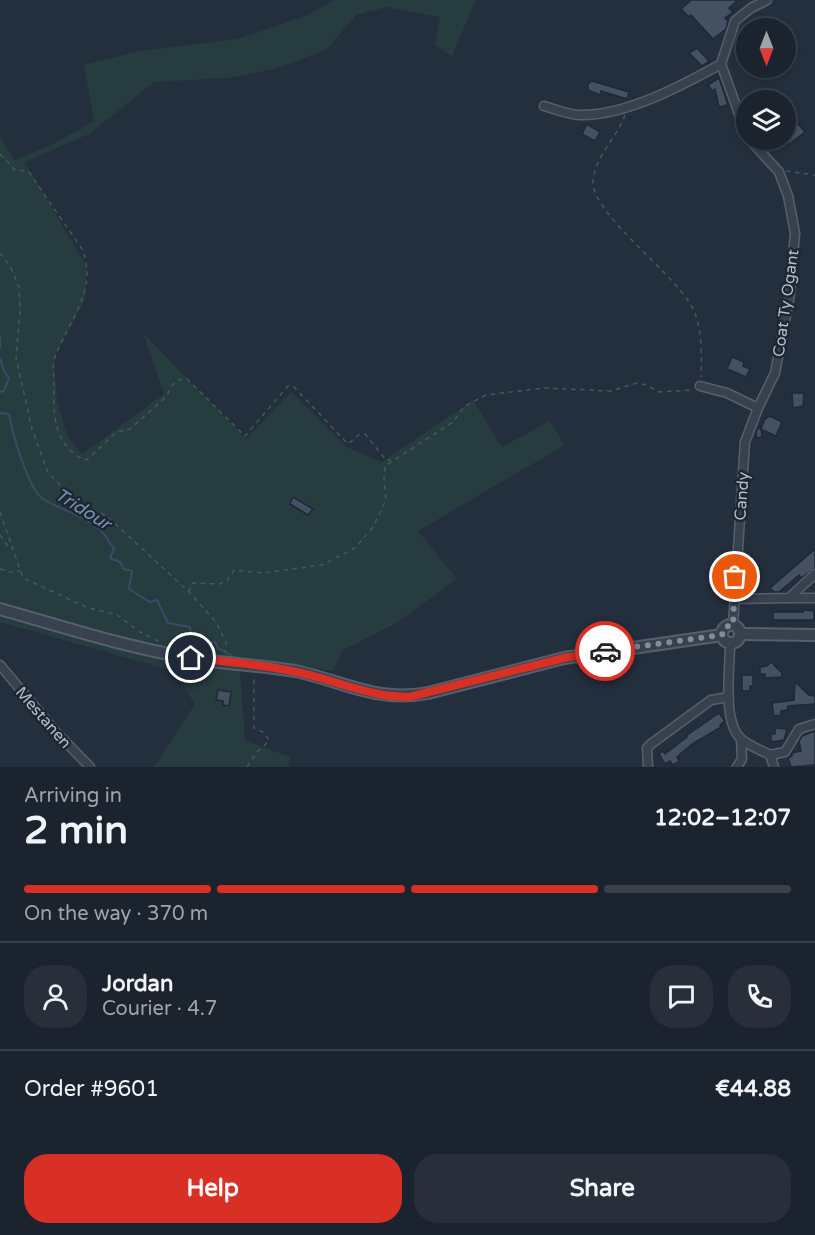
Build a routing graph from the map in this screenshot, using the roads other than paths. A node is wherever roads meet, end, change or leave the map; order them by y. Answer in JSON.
{"nodes":[{"id":1,"x":767,"y":0,"type":"edge"},
{"id":2,"x":721,"y":64,"type":"junction"},
{"id":3,"x":736,"y":105,"type":"edge"},
{"id":4,"x":544,"y":106,"type":"dead end"},
{"id":5,"x":759,"y":150,"type":"edge"},
{"id":6,"x":775,"y":373,"type":"joint"},
{"id":7,"x":700,"y":386,"type":"road end"},
{"id":8,"x":758,"y":408,"type":"junction"},
{"id":9,"x":815,"y":574,"type":"edge"},
{"id":10,"x":734,"y":598,"type":"junction"},
{"id":11,"x":789,"y":598,"type":"junction"},
{"id":12,"x":815,"y":598,"type":"edge"},
{"id":13,"x":0,"y":609,"type":"edge"},
{"id":14,"x":733,"y":625,"type":"junction"},
{"id":15,"x":741,"y":634,"type":"junction"},
{"id":16,"x":722,"y":635,"type":"junction"},
{"id":17,"x":815,"y":635,"type":"edge"},
{"id":18,"x":730,"y":644,"type":"junction"},
{"id":19,"x":0,"y":665,"type":"edge"},
{"id":20,"x":729,"y":697,"type":"junction"},
{"id":21,"x":815,"y":724,"type":"edge"},
{"id":22,"x":741,"y":739,"type":"junction"},
{"id":23,"x":770,"y":755,"type":"junction"},
{"id":24,"x":90,"y":767,"type":"edge"},
{"id":25,"x":648,"y":767,"type":"edge"},
{"id":26,"x":737,"y":767,"type":"edge"},
{"id":27,"x":774,"y":767,"type":"edge"}],
"edges":[{"from":1,"to":2,"type":"street"},
{"from":2,"to":3,"type":"street","name":"Coat Ty Ogant"},
{"from":2,"to":4,"type":"street"},
{"from":5,"to":6,"type":"street","name":"Coat Ty Ogant"},
{"from":6,"to":8,"type":"street","name":"Candy"},
{"from":7,"to":8,"type":"street"},
{"from":8,"to":10,"type":"street","name":"Candy"},
{"from":9,"to":11,"type":"street"},
{"from":10,"to":11,"type":"street"},
{"from":10,"to":14,"type":"street","name":"Candy"},
{"from":11,"to":12,"type":"street"},
{"from":13,"to":16,"type":"street"},
{"from":14,"to":15,"type":"street"},
{"from":14,"to":16,"type":"street"},
{"from":15,"to":17,"type":"street"},
{"from":15,"to":18,"type":"street"},
{"from":16,"to":18,"type":"street"},
{"from":18,"to":20,"type":"street"},
{"from":19,"to":24,"type":"street","name":"Mestanen"},
{"from":20,"to":22,"type":"street"},
{"from":20,"to":25,"type":"street"},
{"from":21,"to":23,"type":"street"},
{"from":22,"to":23,"type":"street"},
{"from":22,"to":26,"type":"street"},
{"from":23,"to":27,"type":"street"}]}
